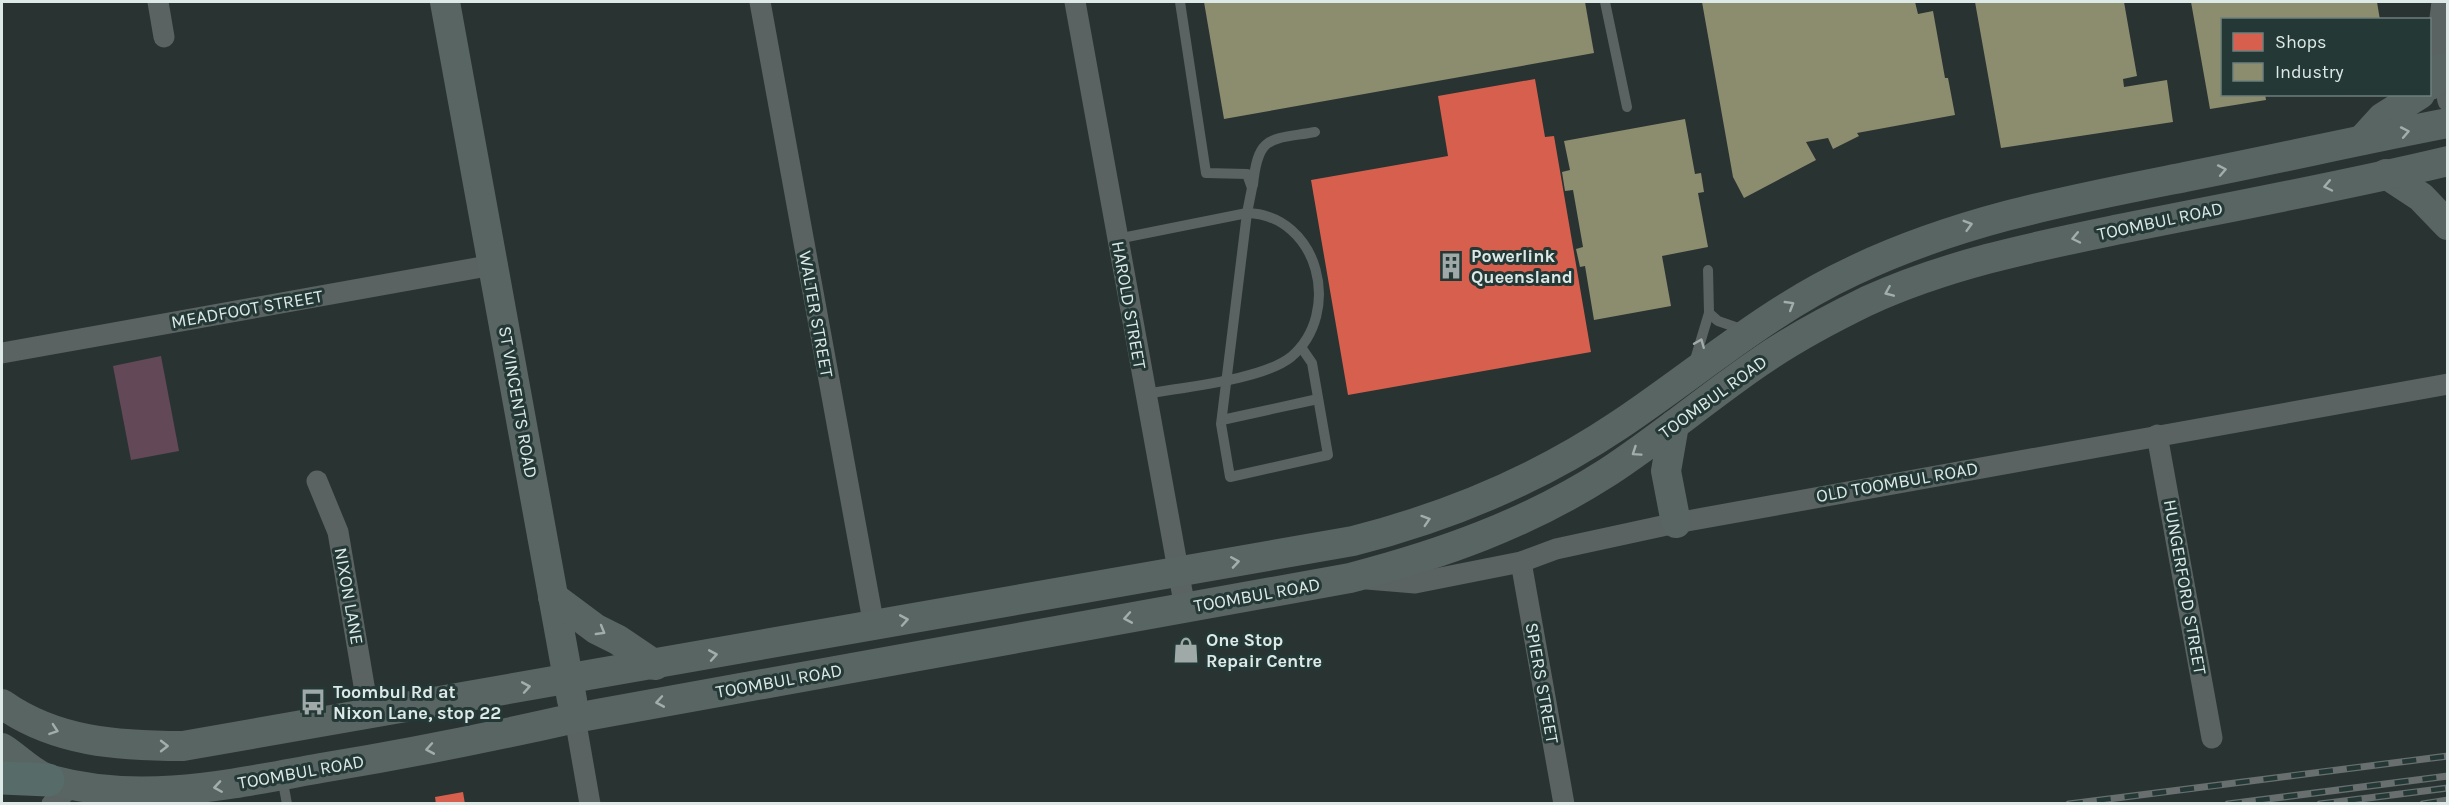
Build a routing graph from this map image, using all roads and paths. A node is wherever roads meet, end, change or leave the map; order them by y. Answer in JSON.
{"nodes":[{"id":1,"x":158,"y":2,"type":"edge"},
{"id":2,"x":446,"y":2,"type":"edge"},
{"id":3,"x":760,"y":2,"type":"edge"},
{"id":4,"x":1075,"y":2,"type":"edge"},
{"id":5,"x":1180,"y":2,"type":"edge"},
{"id":6,"x":1605,"y":2,"type":"edge"},
{"id":7,"x":2444,"y":10,"type":"edge"},
{"id":8,"x":164,"y":37,"type":"dead end"},
{"id":9,"x":2436,"y":77,"type":"edge"},
{"id":10,"x":2417,"y":96,"type":"edge"},
{"id":11,"x":2448,"y":101,"type":"edge"},
{"id":12,"x":1627,"y":107,"type":"dead end"},
{"id":13,"x":2448,"y":123,"type":"edge"},
{"id":14,"x":1315,"y":132,"type":"dead end"},
{"id":15,"x":2362,"y":140,"type":"junction"},
{"id":16,"x":2448,"y":161,"type":"edge"},
{"id":17,"x":2386,"y":174,"type":"junction"},
{"id":18,"x":1252,"y":188,"type":"junction"},
{"id":19,"x":1247,"y":213,"type":"junction"},
{"id":20,"x":2448,"y":225,"type":"edge"},
{"id":21,"x":1117,"y":239,"type":"junction"},
{"id":22,"x":493,"y":265,"type":"junction"},
{"id":23,"x":1708,"y":270,"type":"dead end"},
{"id":24,"x":1709,"y":313,"type":"junction"},
{"id":25,"x":1748,"y":331,"type":"junction"},
{"id":26,"x":1301,"y":347,"type":"junction"},
{"id":27,"x":2,"y":353,"type":"edge"},
{"id":28,"x":1693,"y":372,"type":"junction"},
{"id":29,"x":1227,"y":380,"type":"junction"},
{"id":30,"x":2448,"y":384,"type":"edge"},
{"id":31,"x":1145,"y":394,"type":"junction"},
{"id":32,"x":1318,"y":399,"type":"junction"},
{"id":33,"x":1222,"y":420,"type":"junction"},
{"id":34,"x":1674,"y":425,"type":"junction"},
{"id":35,"x":2157,"y":435,"type":"junction"},
{"id":36,"x":317,"y":481,"type":"dead end"},
{"id":37,"x":1676,"y":523,"type":"junction"},
{"id":38,"x":1521,"y":562,"type":"junction"},
{"id":39,"x":1178,"y":571,"type":"junction"},
{"id":40,"x":1350,"y":578,"type":"junction"},
{"id":41,"x":553,"y":597,"type":"junction"},
{"id":42,"x":1185,"y":608,"type":"junction"},
{"id":43,"x":874,"y":626,"type":"junction"},
{"id":44,"x":655,"y":665,"type":"junction"},
{"id":45,"x":569,"y":680,"type":"junction"},
{"id":46,"x":2,"y":704,"type":"edge"},
{"id":47,"x":369,"y":715,"type":"junction"},
{"id":48,"x":575,"y":718,"type":"junction"},
{"id":49,"x":2212,"y":738,"type":"dead end"},
{"id":50,"x":105,"y":744,"type":"junction"},
{"id":51,"x":2,"y":748,"type":"edge"},
{"id":52,"x":2,"y":778,"type":"edge"},
{"id":53,"x":69,"y":789,"type":"edge"},
{"id":54,"x":284,"y":789,"type":"edge"},
{"id":55,"x":590,"y":804,"type":"edge"},
{"id":56,"x":1564,"y":804,"type":"edge"}],
"edges":[{"from":1,"to":8,"type":"street"},
{"from":2,"to":22,"type":"main road","name":"ST VINCENTS ROAD"},
{"from":3,"to":43,"type":"street","name":"WALTER STREET"},
{"from":4,"to":21,"type":"street","name":"HAROLD STREET"},
{"from":5,"to":18,"type":"lane"},
{"from":6,"to":12,"type":"lane"},
{"from":7,"to":9,"type":"street"},
{"from":9,"to":11,"type":"street"},
{"from":10,"to":15,"type":"main road"},
{"from":15,"to":13,"type":"main road","name":"TOOMBUL ROAD","one_way":true},
{"from":14,"to":18,"type":"lane"},
{"from":25,"to":15,"type":"main road","name":"TOOMBUL ROAD","one_way":true},
{"from":16,"to":17,"type":"main road","name":"TOOMBUL ROAD"},
{"from":17,"to":20,"type":"main road"},
{"from":17,"to":34,"type":"main road","name":"TOOMBUL ROAD","one_way":true},
{"from":18,"to":19,"type":"lane"},
{"from":19,"to":21,"type":"lane"},
{"from":19,"to":26,"type":"lane"},
{"from":19,"to":29,"type":"lane"},
{"from":21,"to":31,"type":"street","name":"HAROLD STREET"},
{"from":22,"to":27,"type":"street","name":"MEADFOOT STREET"},
{"from":22,"to":41,"type":"main road","name":"ST VINCENTS ROAD"},
{"from":23,"to":24,"type":"lane"},
{"from":24,"to":25,"type":"lane"},
{"from":28,"to":24,"type":"lane","one_way":true},
{"from":25,"to":28,"type":"main road","name":"TOOMBUL ROAD"},
{"from":26,"to":29,"type":"lane"},
{"from":26,"to":32,"type":"lane"},
{"from":39,"to":28,"type":"main road","name":"TOOMBUL ROAD","one_way":true},
{"from":29,"to":31,"type":"lane"},
{"from":29,"to":33,"type":"lane"},
{"from":30,"to":35,"type":"street","name":"OLD TOOMBUL ROAD"},
{"from":31,"to":39,"type":"street","name":"HAROLD STREET"},
{"from":32,"to":33,"type":"lane"},
{"from":32,"to":33,"type":"lane"},
{"from":34,"to":37,"type":"main road"},
{"from":34,"to":40,"type":"main road","name":"TOOMBUL ROAD","one_way":true},
{"from":35,"to":37,"type":"street","name":"OLD TOOMBUL ROAD"},
{"from":35,"to":49,"type":"street","name":"HUNGERFORD STREET"},
{"from":36,"to":47,"type":"street","name":"NIXON LANE"},
{"from":37,"to":38,"type":"street","name":"OLD TOOMBUL ROAD"},
{"from":38,"to":40,"type":"street","name":"OLD TOOMBUL ROAD"},
{"from":38,"to":56,"type":"street","name":"SPIERS STREET"},
{"from":39,"to":42,"type":"street","name":"HAROLD STREET"},
{"from":43,"to":39,"type":"main road","name":"TOOMBUL ROAD","one_way":true},
{"from":40,"to":42,"type":"main road","name":"TOOMBUL ROAD"},
{"from":41,"to":44,"type":"main road","one_way":true},
{"from":41,"to":45,"type":"main road","name":"ST VINCENTS ROAD"},
{"from":42,"to":48,"type":"main road","name":"TOOMBUL ROAD","one_way":true},
{"from":44,"to":43,"type":"main road","name":"TOOMBUL ROAD","one_way":true},
{"from":44,"to":45,"type":"main road","name":"TOOMBUL ROAD"},
{"from":47,"to":45,"type":"main road","name":"TOOMBUL ROAD","one_way":true},
{"from":45,"to":48,"type":"main road","name":"ST VINCENTS ROAD"},
{"from":46,"to":50,"type":"main road","name":"TOOMBUL ROAD","one_way":true},
{"from":50,"to":47,"type":"main road","name":"TOOMBUL ROAD","one_way":true},
{"from":48,"to":54,"type":"main road","name":"TOOMBUL ROAD","one_way":true},
{"from":48,"to":55,"type":"street","name":"ST VINCENTS ROAD"},
{"from":50,"to":53,"type":"main road"},
{"from":51,"to":53,"type":"main road"},
{"from":52,"to":53,"type":"highway"},
{"from":54,"to":53,"type":"main road","name":"TOOMBUL ROAD","one_way":true}]}
